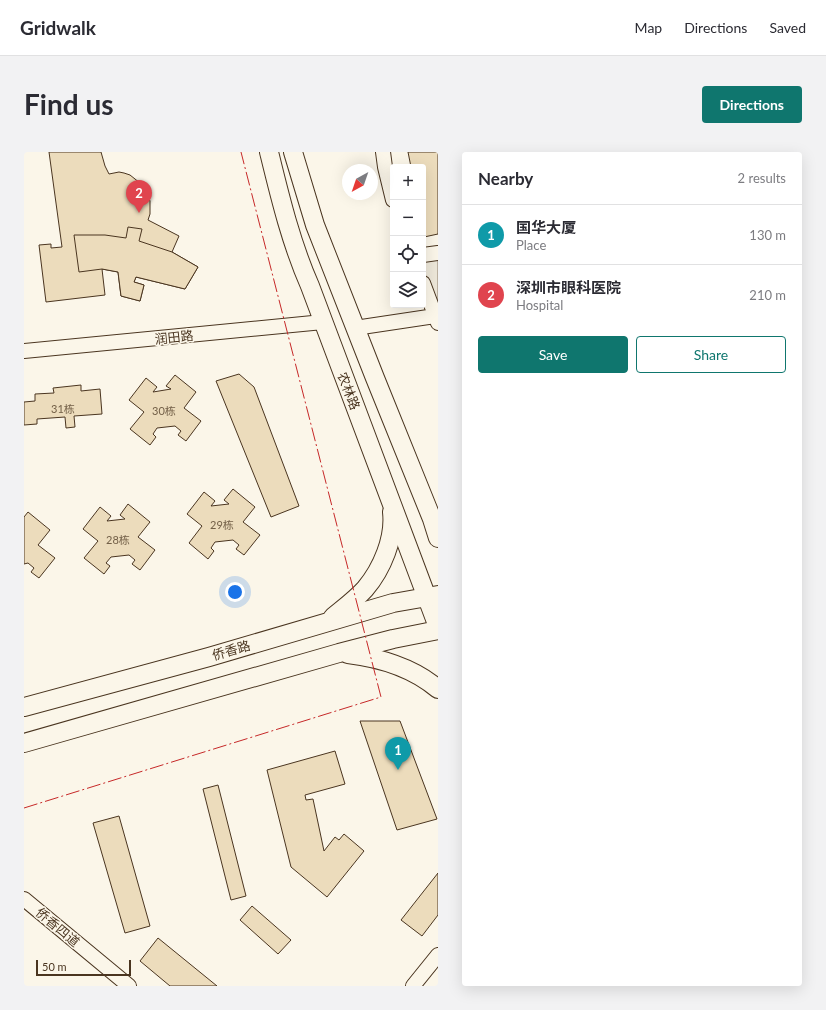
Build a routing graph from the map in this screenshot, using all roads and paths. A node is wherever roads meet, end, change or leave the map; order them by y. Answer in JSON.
{"nodes":[{"id":1,"x":269,"y":152,"type":"edge"},
{"id":2,"x":293,"y":152,"type":"edge"},
{"id":3,"x":383,"y":152,"type":"edge"},
{"id":4,"x":390,"y":188,"type":"edge"},
{"id":5,"x":438,"y":253,"type":"edge"},
{"id":6,"x":426,"y":255,"type":"edge"},
{"id":7,"x":426,"y":291,"type":"edge"},
{"id":8,"x":437,"y":320,"type":"edge"},
{"id":9,"x":323,"y":322,"type":"junction"},
{"id":10,"x":355,"y":328,"type":"junction"},
{"id":11,"x":24,"y":351,"type":"edge"},
{"id":12,"x":416,"y":479,"type":"junction"},
{"id":13,"x":390,"y":499,"type":"junction"},
{"id":14,"x":438,"y":512,"type":"edge"},
{"id":15,"x":438,"y":538,"type":"edge"},
{"id":16,"x":432,"y":595,"type":"edge"},
{"id":17,"x":327,"y":622,"type":"junction"},
{"id":18,"x":438,"y":629,"type":"edge"},
{"id":19,"x":339,"y":653,"type":"junction"},
{"id":20,"x":438,"y":689,"type":"edge"},
{"id":21,"x":24,"y":707,"type":"edge"},
{"id":22,"x":24,"y":743,"type":"edge"},
{"id":23,"x":24,"y":899,"type":"edge"},
{"id":24,"x":438,"y":956,"type":"edge"},
{"id":25,"x":129,"y":986,"type":"edge"},
{"id":26,"x":413,"y":986,"type":"edge"}],
"edges":[{"from":1,"to":9,"type":"main road","name":"农林路"},
{"from":2,"to":10,"type":"main road"},
{"from":3,"to":4,"type":"street"},
{"from":5,"to":6,"type":"street"},
{"from":7,"to":8,"type":"street"},
{"from":8,"to":10,"type":"street"},
{"from":9,"to":11,"type":"street","name":"润田路"},
{"from":9,"to":13,"type":"main road","name":"农林路"},
{"from":10,"to":12,"type":"main road"},
{"from":12,"to":14,"type":"main road"},
{"from":12,"to":15,"type":"main road"},
{"from":13,"to":16,"type":"main road","name":"农林路"},
{"from":13,"to":17,"type":"main road"},
{"from":16,"to":17,"type":"main road","name":"侨香路"},
{"from":16,"to":18,"type":"main road","name":"农林路"},
{"from":17,"to":21,"type":"main road","name":"侨香路"},
{"from":18,"to":19,"type":"main road"},
{"from":19,"to":20,"type":"main road"},
{"from":19,"to":22,"type":"main road"},
{"from":23,"to":25,"type":"street","name":"侨香四道"},
{"from":24,"to":26,"type":"street"}]}
